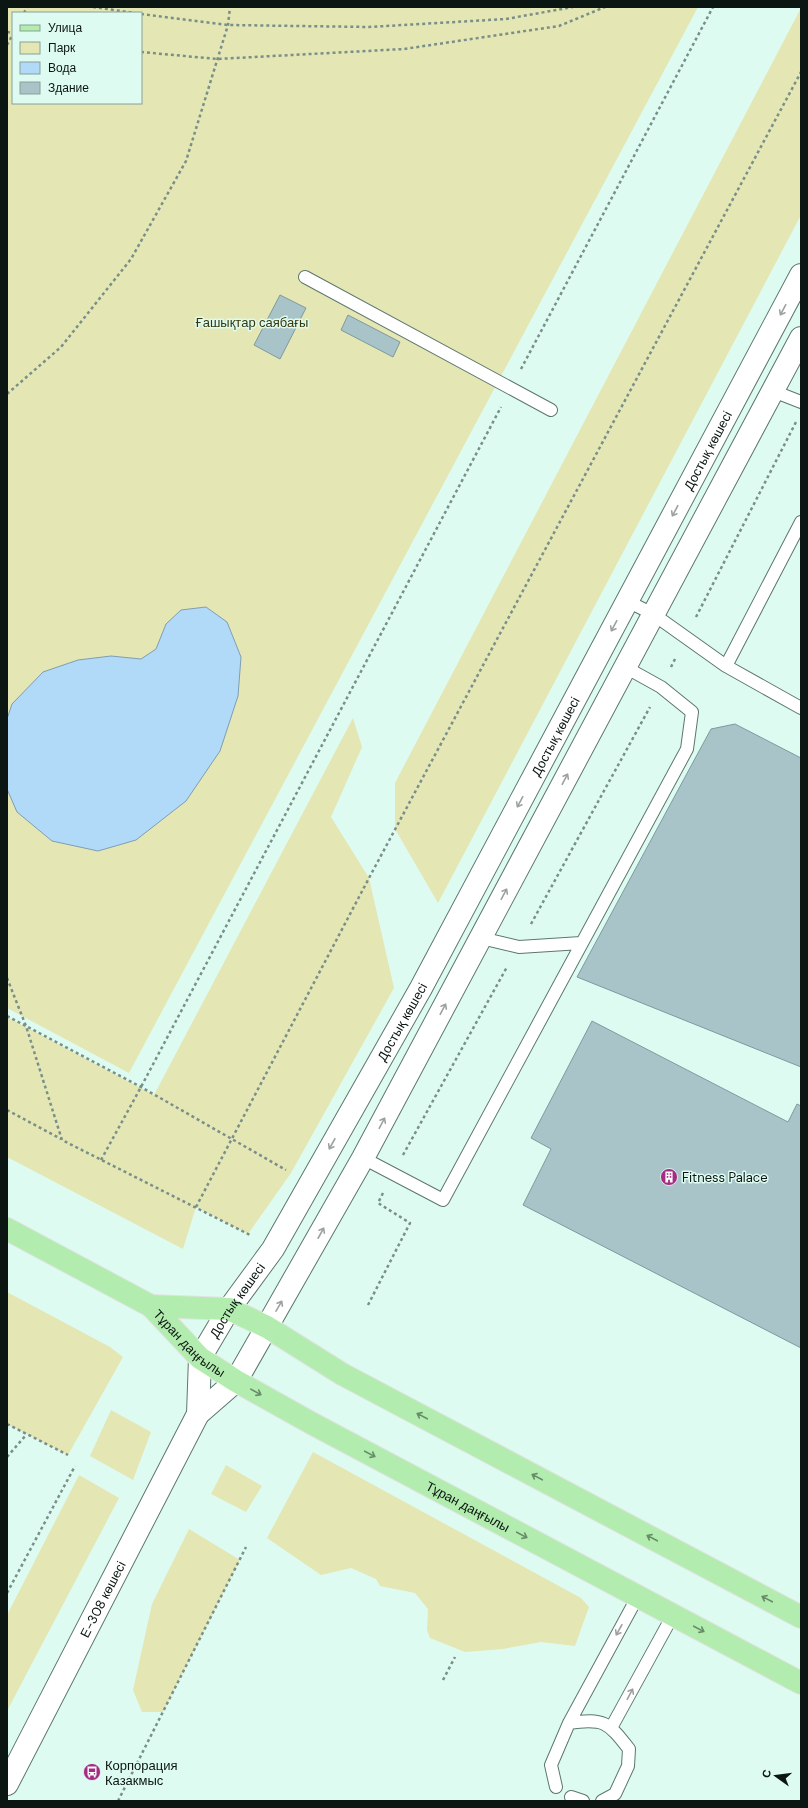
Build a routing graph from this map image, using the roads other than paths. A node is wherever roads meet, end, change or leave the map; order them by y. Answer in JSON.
{"nodes":[{"id":1,"x":801,"y":275,"type":"edge"},
{"id":2,"x":305,"y":277,"type":"dead end"},
{"id":3,"x":801,"y":338,"type":"edge"},
{"id":4,"x":773,"y":390,"type":"junction"},
{"id":5,"x":801,"y":402,"type":"edge"},
{"id":6,"x":551,"y":410,"type":"dead end"},
{"id":7,"x":801,"y":522,"type":"edge"},
{"id":8,"x":627,"y":600,"type":"junction"},
{"id":9,"x":653,"y":614,"type":"junction"},
{"id":10,"x":726,"y":666,"type":"junction"},
{"id":11,"x":625,"y":667,"type":"junction"},
{"id":12,"x":801,"y":708,"type":"edge"},
{"id":13,"x":481,"y":938,"type":"junction"},
{"id":14,"x":581,"y":943,"type":"junction"},
{"id":15,"x":363,"y":1158,"type":"junction"},
{"id":16,"x":7,"y":1229,"type":"edge"},
{"id":17,"x":151,"y":1306,"type":"junction"},
{"id":18,"x":229,"y":1309,"type":"junction"},
{"id":19,"x":267,"y":1327,"type":"junction"},
{"id":20,"x":200,"y":1358,"type":"junction"},
{"id":21,"x":236,"y":1380,"type":"junction"},
{"id":22,"x":198,"y":1414,"type":"junction"},
{"id":23,"x":638,"y":1596,"type":"junction"},
{"id":24,"x":673,"y":1615,"type":"junction"},
{"id":25,"x":801,"y":1618,"type":"edge"},
{"id":26,"x":801,"y":1683,"type":"edge"},
{"id":27,"x":569,"y":1723,"type":"junction"},
{"id":28,"x":611,"y":1728,"type":"junction"},
{"id":29,"x":7,"y":1784,"type":"edge"},
{"id":30,"x":556,"y":1787,"type":"dead end"},
{"id":31,"x":571,"y":1797,"type":"dead end"},
{"id":32,"x":583,"y":1801,"type":"edge"},
{"id":33,"x":602,"y":1801,"type":"edge"}],
"edges":[{"from":1,"to":8,"type":"street","name":"Достық көшесі","one_way":true},
{"from":2,"to":6,"type":"lane"},
{"from":3,"to":4,"type":"street"},
{"from":4,"to":5,"type":"lane"},
{"from":4,"to":9,"type":"street"},
{"from":7,"to":10,"type":"lane"},
{"from":8,"to":9,"type":"lane"},
{"from":8,"to":18,"type":"street","name":"Достық көшесі","one_way":true},
{"from":9,"to":10,"type":"lane"},
{"from":9,"to":11,"type":"street"},
{"from":10,"to":12,"type":"lane"},
{"from":13,"to":11,"type":"street","one_way":true},
{"from":11,"to":14,"type":"lane"},
{"from":13,"to":14,"type":"lane"},
{"from":15,"to":13,"type":"street","one_way":true},
{"from":14,"to":15,"type":"lane"},
{"from":19,"to":15,"type":"street","one_way":true},
{"from":16,"to":17,"type":"main road","name":"Тұран даңғылы"},
{"from":17,"to":18,"type":"main road","name":"Тұран даңғылы"},
{"from":17,"to":20,"type":"main road","name":"Тұран даңғылы"},
{"from":18,"to":19,"type":"main road","name":"Тұран даңғылы"},
{"from":18,"to":20,"type":"street","name":"Достық көшесі"},
{"from":19,"to":21,"type":"street"},
{"from":25,"to":19,"type":"main road","name":"Тұран даңғылы","one_way":true},
{"from":20,"to":21,"type":"main road","name":"Тұран даңғылы"},
{"from":20,"to":22,"type":"street","name":"Достық көшесі"},
{"from":21,"to":22,"type":"street"},
{"from":21,"to":23,"type":"main road","name":"Тұран даңғылы","one_way":true},
{"from":22,"to":29,"type":"street","name":"Е-308 көшесі"},
{"from":23,"to":24,"type":"main road","name":"Тұран даңғылы"},
{"from":23,"to":27,"type":"lane","one_way":true},
{"from":24,"to":26,"type":"main road","name":"Тұран даңғылы","one_way":true},
{"from":28,"to":24,"type":"lane","one_way":true},
{"from":27,"to":28,"type":"lane"},
{"from":27,"to":30,"type":"lane"},
{"from":28,"to":33,"type":"lane"},
{"from":31,"to":32,"type":"lane"}]}
